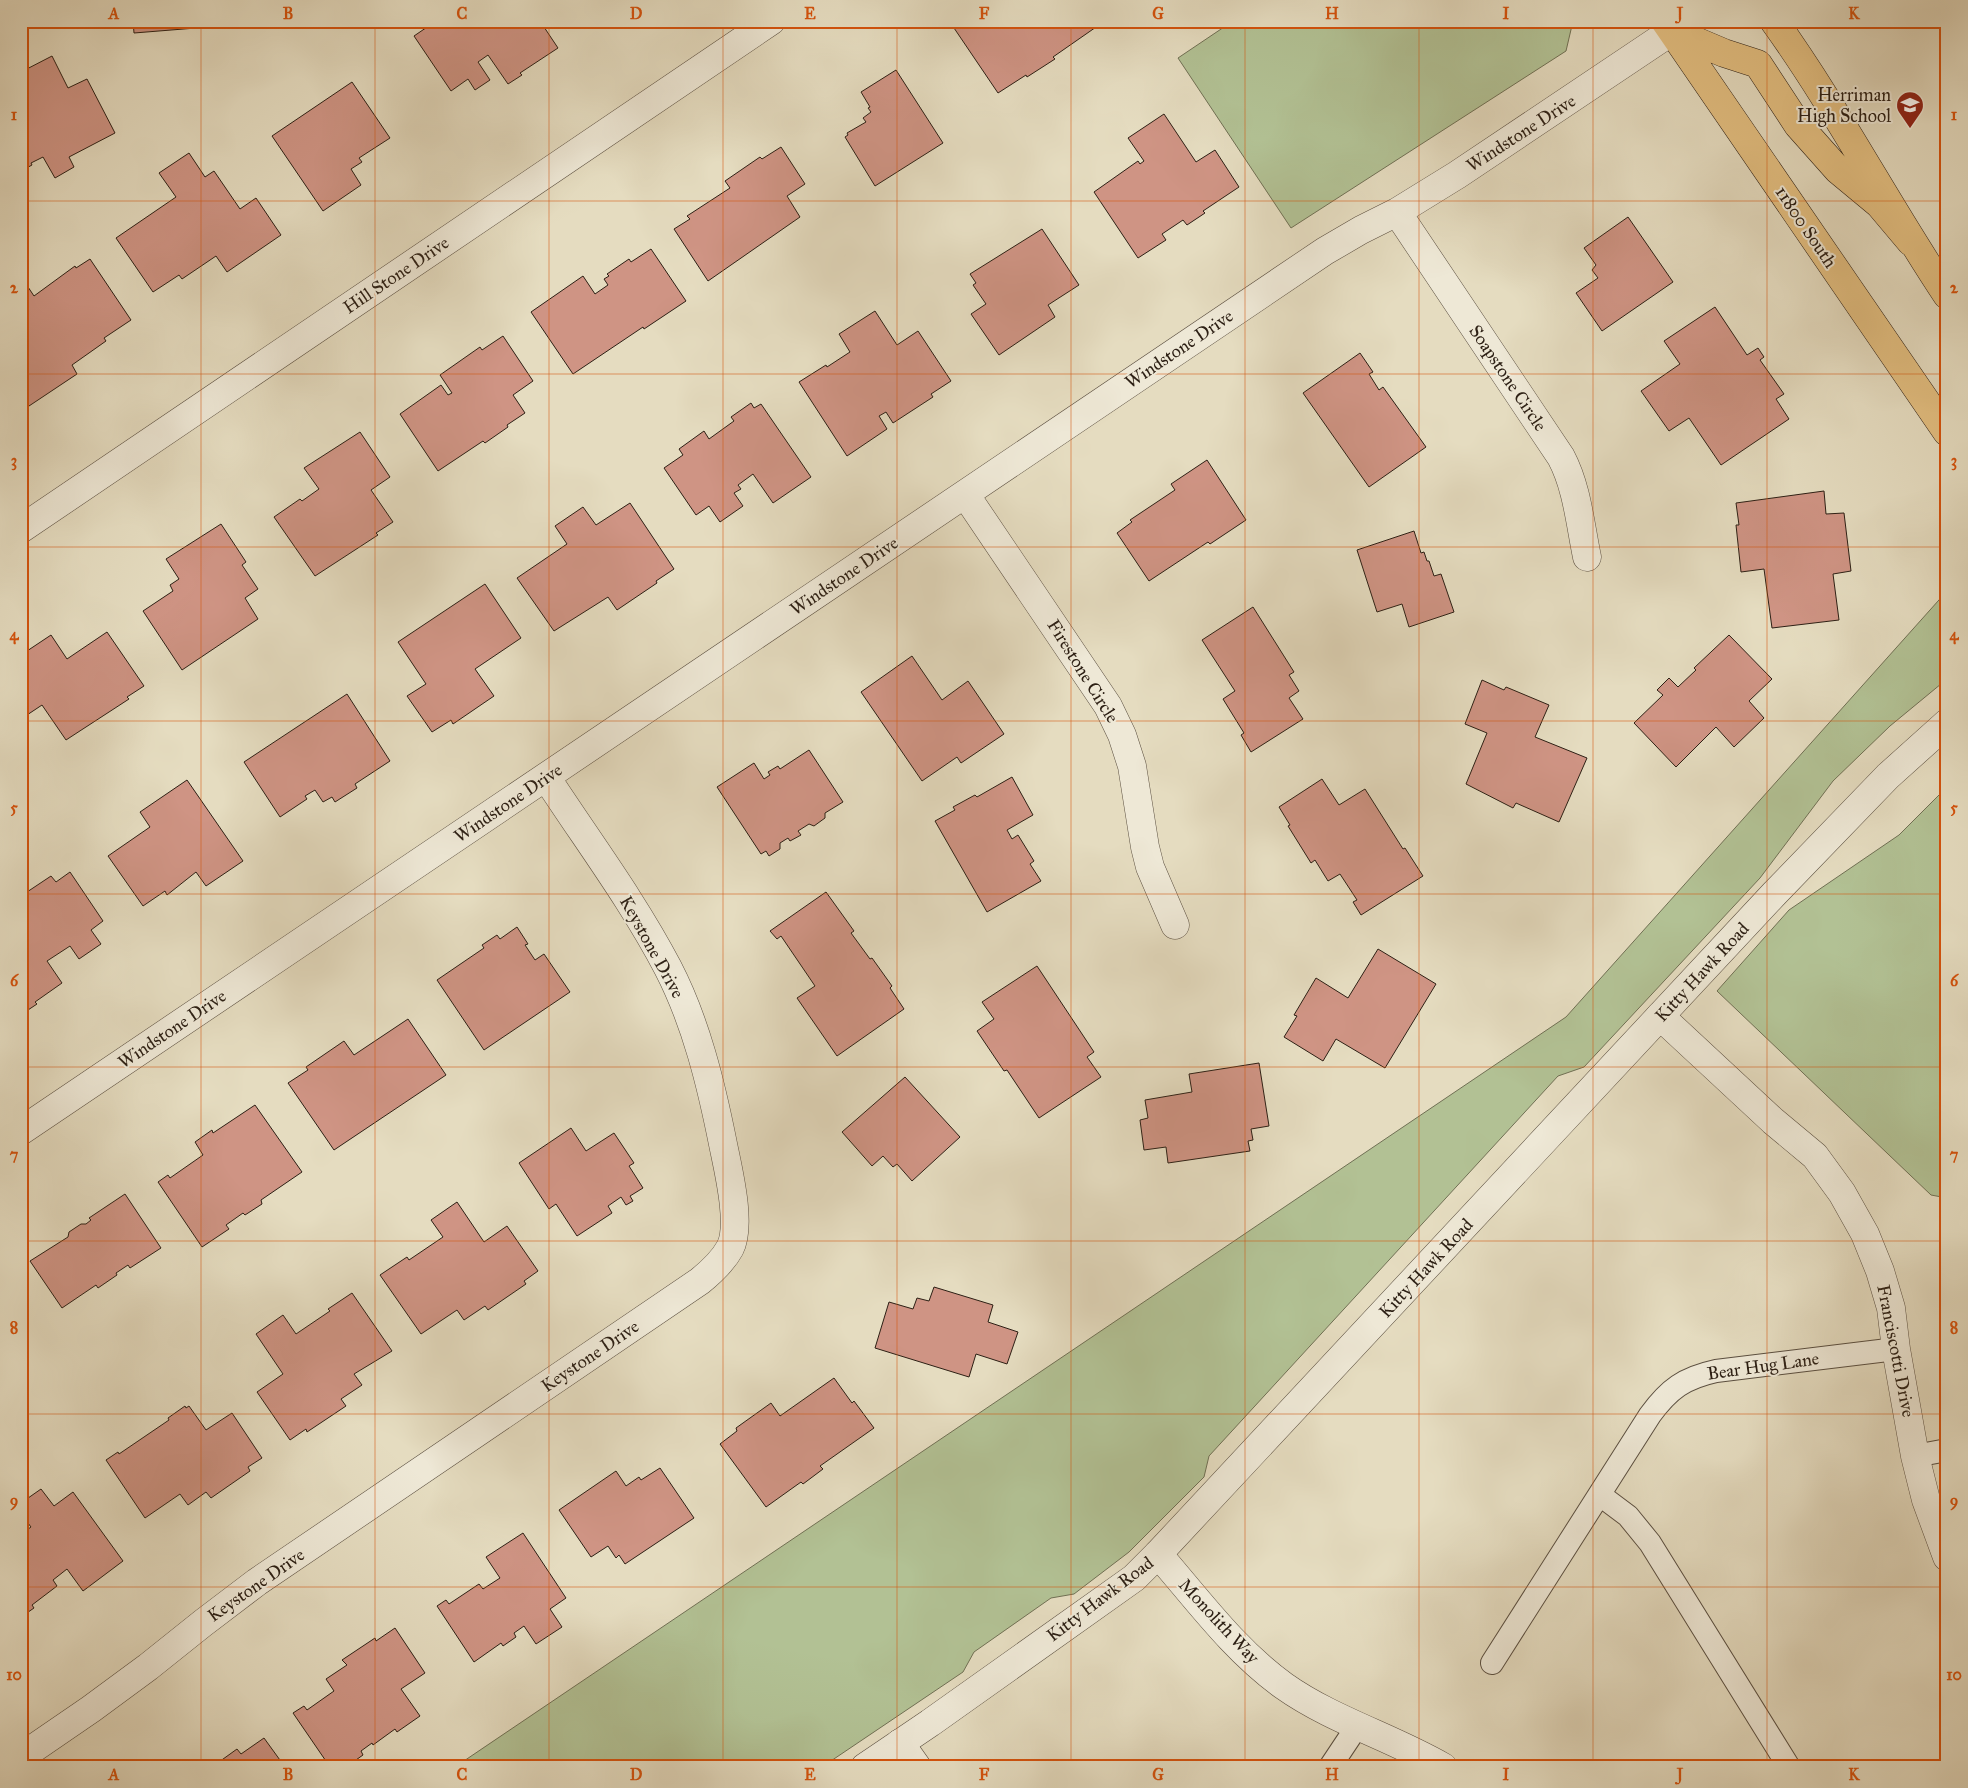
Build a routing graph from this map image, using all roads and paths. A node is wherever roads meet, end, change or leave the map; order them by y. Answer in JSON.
{"nodes":[{"id":1,"x":771,"y":21,"type":"edge"},
{"id":2,"x":1774,"y":21,"type":"edge"},
{"id":3,"x":1671,"y":25,"type":"edge"},
{"id":4,"x":1397,"y":212,"type":"junction"},
{"id":5,"x":1911,"y":242,"type":"junction"},
{"id":6,"x":1947,"y":295,"type":"edge"},
{"id":7,"x":1947,"y":432,"type":"edge"},
{"id":8,"x":965,"y":494,"type":"junction"},
{"id":9,"x":21,"y":529,"type":"edge"},
{"id":10,"x":1587,"y":557,"type":"dead end"},
{"id":11,"x":1947,"y":723,"type":"edge"},
{"id":12,"x":546,"y":777,"type":"junction"},
{"id":13,"x":1175,"y":925,"type":"dead end"},
{"id":14,"x":1660,"y":1016,"type":"junction"},
{"id":15,"x":21,"y":1131,"type":"edge"},
{"id":16,"x":1896,"y":1348,"type":"junction"},
{"id":17,"x":1947,"y":1450,"type":"edge"},
{"id":18,"x":1915,"y":1456,"type":"junction"},
{"id":19,"x":1600,"y":1495,"type":"junction"},
{"id":20,"x":1158,"y":1554,"type":"junction"},
{"id":21,"x":1947,"y":1557,"type":"edge"},
{"id":22,"x":1492,"y":1663,"type":"dead end"},
{"id":23,"x":1358,"y":1726,"type":"junction"},
{"id":24,"x":900,"y":1743,"type":"junction"},
{"id":25,"x":21,"y":1757,"type":"edge"},
{"id":26,"x":865,"y":1767,"type":"edge"},
{"id":27,"x":917,"y":1767,"type":"edge"},
{"id":28,"x":1330,"y":1767,"type":"edge"},
{"id":29,"x":1443,"y":1767,"type":"edge"},
{"id":30,"x":1789,"y":1767,"type":"edge"}],
"edges":[{"from":1,"to":9,"type":"street","name":"Hill Stone Drive"},
{"from":2,"to":5,"type":"main road"},
{"from":3,"to":4,"type":"street","name":"Windstone Drive"},
{"from":3,"to":5,"type":"main road"},
{"from":3,"to":7,"type":"main road","name":"11800 South"},
{"from":4,"to":8,"type":"street","name":"Windstone Drive"},
{"from":4,"to":10,"type":"street","name":"Soapstone Circle"},
{"from":5,"to":6,"type":"main road"},
{"from":8,"to":12,"type":"street","name":"Windstone Drive"},
{"from":8,"to":13,"type":"street","name":"Firestone Circle"},
{"from":11,"to":14,"type":"street","name":"Kitty Hawk Road"},
{"from":12,"to":15,"type":"street","name":"Windstone Drive"},
{"from":12,"to":25,"type":"street","name":"Keystone Drive"},
{"from":14,"to":16,"type":"street","name":"Franciscotti Drive"},
{"from":14,"to":20,"type":"street","name":"Kitty Hawk Road"},
{"from":16,"to":18,"type":"street","name":"Franciscotti Drive"},
{"from":16,"to":19,"type":"lane","name":"Bear Hug Lane"},
{"from":17,"to":18,"type":"lane"},
{"from":18,"to":21,"type":"street","name":"Franciscotti Drive"},
{"from":19,"to":22,"type":"lane","name":"Bear Hug Lane"},
{"from":19,"to":30,"type":"lane"},
{"from":20,"to":23,"type":"street","name":"Monolith Way"},
{"from":20,"to":24,"type":"street","name":"Kitty Hawk Road"},
{"from":23,"to":28,"type":"lane"},
{"from":23,"to":29,"type":"street","name":"Monolith Way"},
{"from":24,"to":26,"type":"street","name":"Kitty Hawk Road"},
{"from":24,"to":27,"type":"street"}]}
